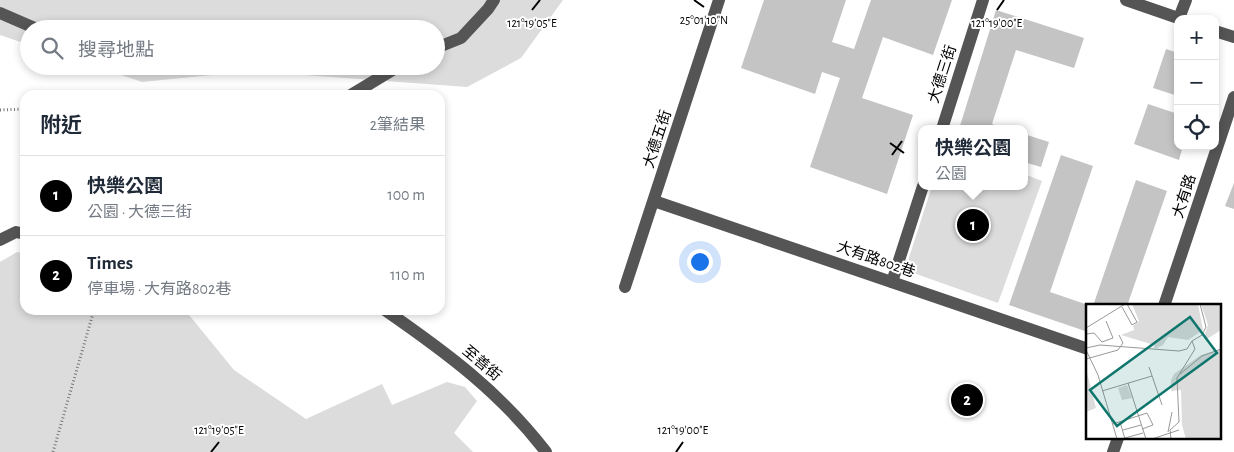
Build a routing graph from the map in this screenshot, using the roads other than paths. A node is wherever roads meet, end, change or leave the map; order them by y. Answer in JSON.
{"nodes":[{"id":1,"x":494,"y":0,"type":"edge"},
{"id":2,"x":719,"y":0,"type":"edge"},
{"id":3,"x":983,"y":0,"type":"edge"},
{"id":4,"x":1126,"y":0,"type":"edge"},
{"id":5,"x":1186,"y":0,"type":"edge"},
{"id":6,"x":0,"y":13,"type":"edge"},
{"id":7,"x":1181,"y":15,"type":"edge"},
{"id":8,"x":1174,"y":16,"type":"edge"},
{"id":9,"x":20,"y":22,"type":"edge"},
{"id":10,"x":1219,"y":32,"type":"edge"},
{"id":11,"x":1234,"y":38,"type":"edge"},
{"id":12,"x":445,"y":44,"type":"edge"},
{"id":13,"x":385,"y":75,"type":"edge"},
{"id":14,"x":359,"y":90,"type":"edge"},
{"id":15,"x":1234,"y":97,"type":"edge"},
{"id":16,"x":943,"y":125,"type":"edge"},
{"id":17,"x":922,"y":190,"type":"edge"},
{"id":18,"x":654,"y":201,"type":"junction"},
{"id":19,"x":20,"y":233,"type":"edge"},
{"id":20,"x":0,"y":240,"type":"edge"},
{"id":21,"x":892,"y":282,"type":"junction"},
{"id":22,"x":625,"y":287,"type":"dead end"},
{"id":23,"x":1165,"y":304,"type":"edge"},
{"id":24,"x":393,"y":315,"type":"edge"},
{"id":25,"x":1086,"y":349,"type":"edge"},
{"id":26,"x":1117,"y":440,"type":"edge"},
{"id":27,"x":546,"y":452,"type":"edge"},
{"id":28,"x":1113,"y":452,"type":"edge"}],
"edges":[{"from":1,"to":12,"type":"street"},
{"from":2,"to":18,"type":"street","name":"大德五街"},
{"from":3,"to":16,"type":"street","name":"大德三街"},
{"from":4,"to":8,"type":"street"},
{"from":5,"to":7,"type":"street"},
{"from":6,"to":9,"type":"street"},
{"from":10,"to":11,"type":"street"},
{"from":13,"to":14,"type":"street"},
{"from":15,"to":23,"type":"street","name":"大有路"},
{"from":17,"to":21,"type":"street"},
{"from":18,"to":21,"type":"street","name":"大有路802巷"},
{"from":18,"to":22,"type":"street","name":"大德五街"},
{"from":19,"to":20,"type":"street"},
{"from":21,"to":25,"type":"street","name":"大有路802巷"},
{"from":24,"to":27,"type":"street","name":"至善街"},
{"from":26,"to":28,"type":"street"}]}
